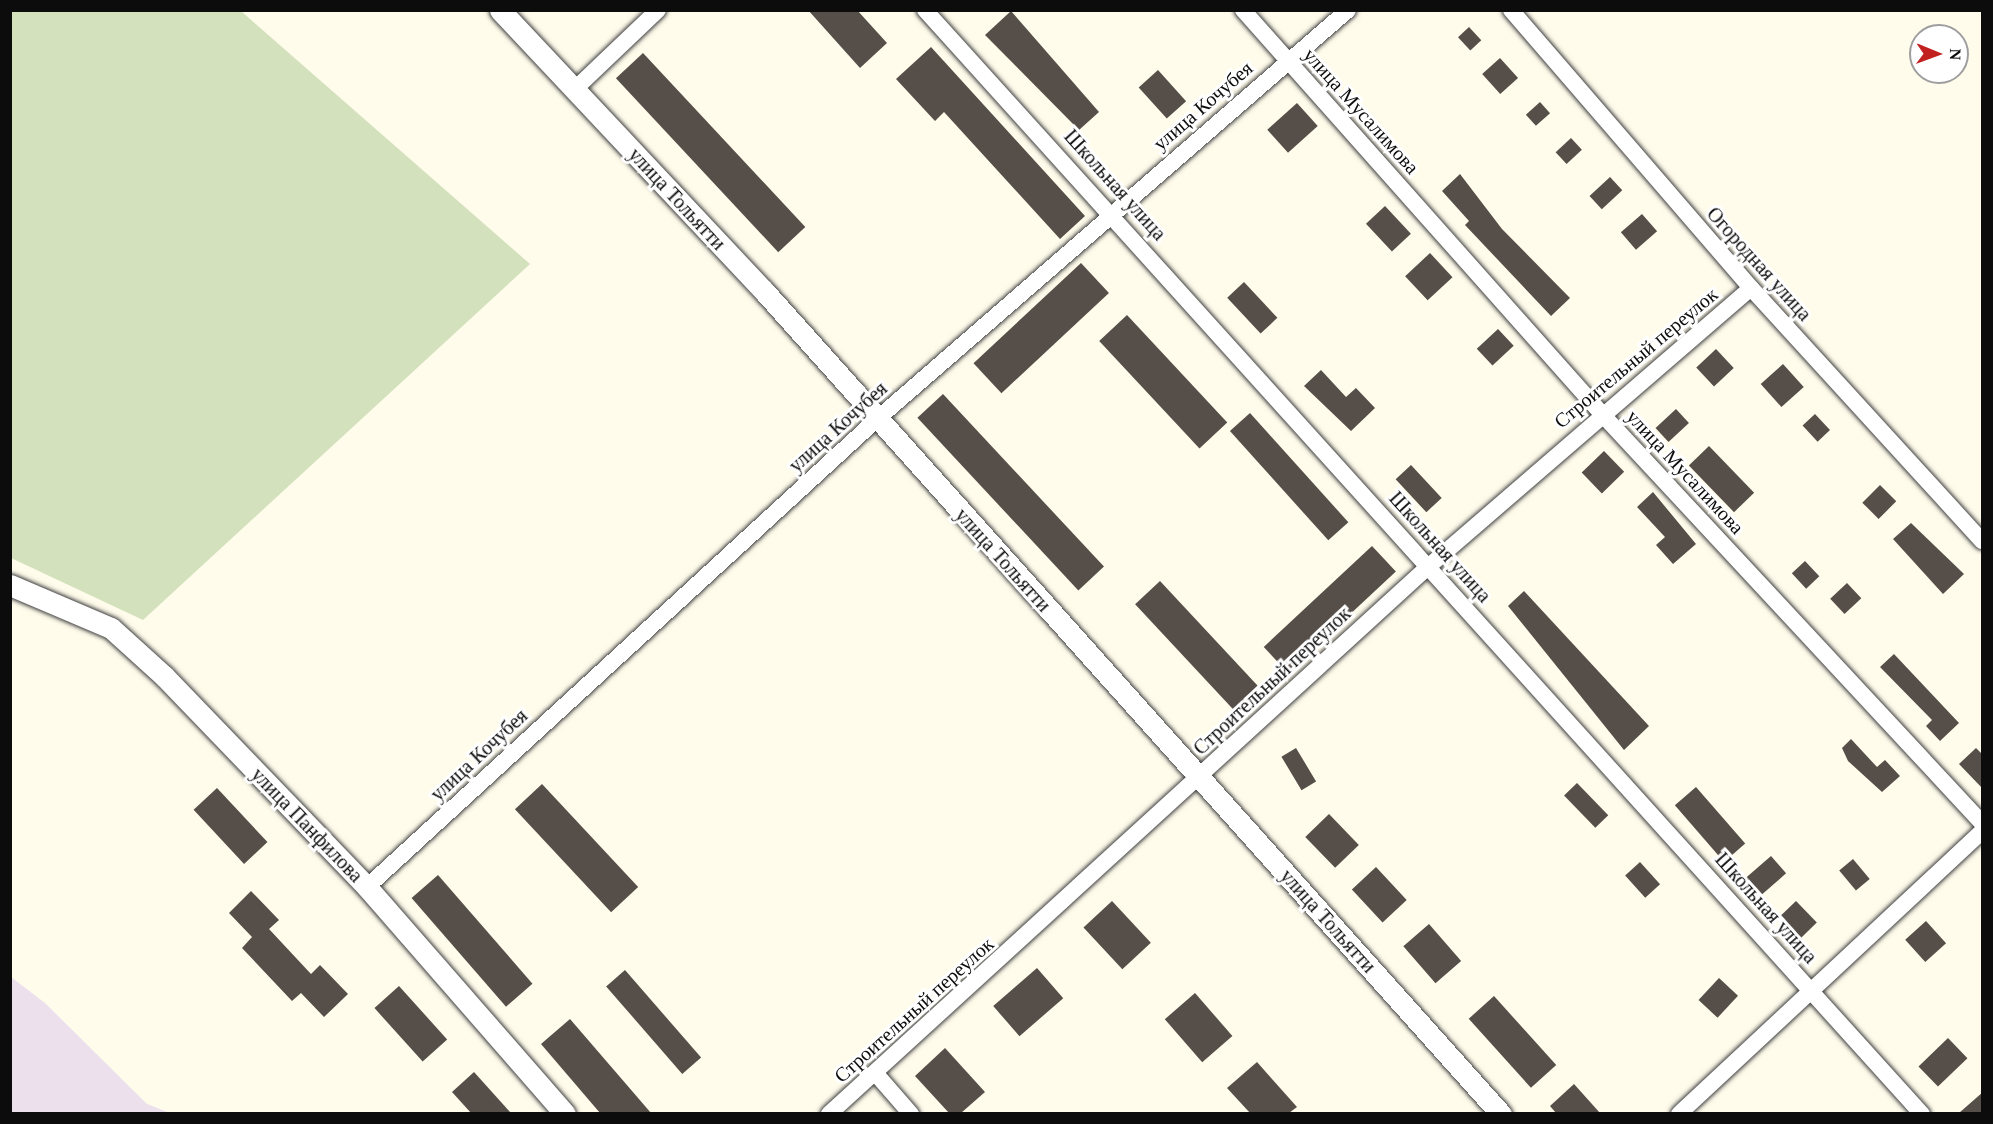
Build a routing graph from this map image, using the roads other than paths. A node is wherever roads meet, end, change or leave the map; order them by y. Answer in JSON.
{"nodes":[{"id":1,"x":500,"y":10,"type":"edge"},
{"id":2,"x":658,"y":10,"type":"edge"},
{"id":3,"x":925,"y":10,"type":"edge"},
{"id":4,"x":1243,"y":10,"type":"edge"},
{"id":5,"x":1348,"y":10,"type":"edge"},
{"id":6,"x":1511,"y":10,"type":"edge"},
{"id":7,"x":1287,"y":60,"type":"junction"},
{"id":8,"x":574,"y":90,"type":"junction"},
{"id":9,"x":1113,"y":213,"type":"junction"},
{"id":10,"x":1751,"y":288,"type":"junction"},
{"id":11,"x":1601,"y":414,"type":"junction"},
{"id":12,"x":876,"y":420,"type":"junction"},
{"id":13,"x":1983,"y":541,"type":"edge"},
{"id":14,"x":1429,"y":566,"type":"junction"},
{"id":15,"x":10,"y":585,"type":"edge"},
{"id":16,"x":1199,"y":777,"type":"junction"},
{"id":17,"x":1983,"y":823,"type":"edge"},
{"id":18,"x":1983,"y":831,"type":"edge"},
{"id":19,"x":367,"y":887,"type":"junction"},
{"id":20,"x":1812,"y":990,"type":"junction"},
{"id":21,"x":877,"y":1075,"type":"junction"},
{"id":22,"x":566,"y":1113,"type":"edge"},
{"id":23,"x":829,"y":1113,"type":"edge"},
{"id":24,"x":911,"y":1113,"type":"edge"},
{"id":25,"x":1501,"y":1113,"type":"edge"},
{"id":26,"x":1679,"y":1113,"type":"edge"},
{"id":27,"x":1922,"y":1113,"type":"edge"}],
"edges":[{"from":1,"to":8,"type":"street","name":"улица Тольятти"},
{"from":2,"to":8,"type":"street"},
{"from":3,"to":9,"type":"street","name":"Школьная улица"},
{"from":4,"to":7,"type":"street","name":"улица Мусалимова"},
{"from":5,"to":7,"type":"street","name":"улица Кочубея"},
{"from":6,"to":10,"type":"street","name":"Огородная улица"},
{"from":7,"to":9,"type":"street","name":"улица Кочубея"},
{"from":7,"to":11,"type":"street","name":"улица Мусалимова"},
{"from":8,"to":12,"type":"street","name":"улица Тольятти"},
{"from":9,"to":12,"type":"street","name":"улица Кочубея"},
{"from":9,"to":14,"type":"street","name":"Школьная улица"},
{"from":10,"to":11,"type":"street","name":"Строительный переулок"},
{"from":10,"to":13,"type":"street","name":"Огородная улица"},
{"from":11,"to":14,"type":"street","name":"Строительный переулок"},
{"from":11,"to":17,"type":"street","name":"улица Мусалимова"},
{"from":12,"to":16,"type":"street","name":"улица Тольятти"},
{"from":12,"to":19,"type":"street","name":"улица Кочубея"},
{"from":14,"to":16,"type":"street","name":"Строительный переулок"},
{"from":14,"to":20,"type":"street","name":"Школьная улица"},
{"from":15,"to":19,"type":"street","name":"улица Панфилова"},
{"from":16,"to":21,"type":"street","name":"Строительный переулок"},
{"from":16,"to":25,"type":"street","name":"улица Тольятти"},
{"from":18,"to":20,"type":"street"},
{"from":19,"to":22,"type":"street","name":"улица Панфилова"},
{"from":20,"to":26,"type":"street"},
{"from":20,"to":27,"type":"street","name":"Школьная улица"},
{"from":21,"to":23,"type":"street","name":"Строительный переулок"},
{"from":21,"to":24,"type":"street"}]}
